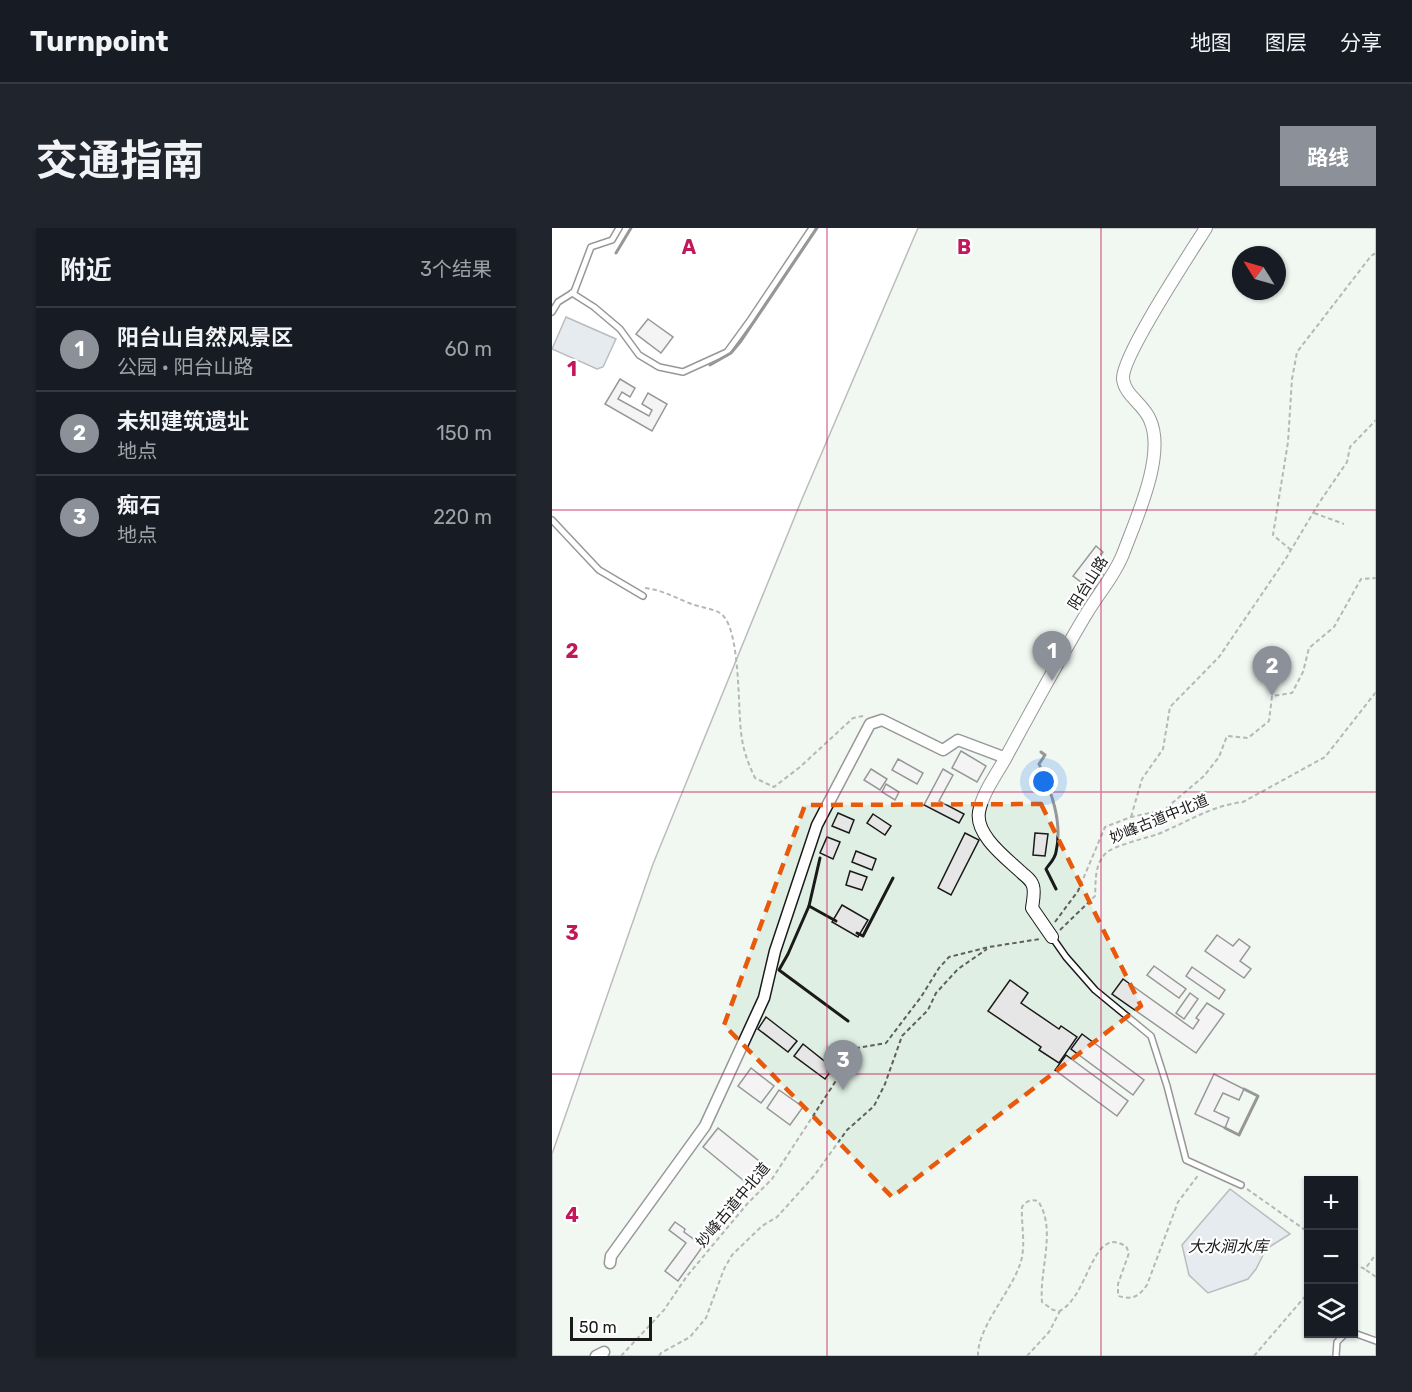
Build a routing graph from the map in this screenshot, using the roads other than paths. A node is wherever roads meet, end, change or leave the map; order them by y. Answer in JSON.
{"nodes":[{"id":1,"x":619,"y":228,"type":"edge"},
{"id":2,"x":812,"y":228,"type":"edge"},
{"id":3,"x":1206,"y":228,"type":"edge"},
{"id":4,"x":572,"y":293,"type":"junction"},
{"id":5,"x":552,"y":312,"type":"edge"},
{"id":6,"x":552,"y":520,"type":"edge"},
{"id":7,"x":644,"y":596,"type":"dead end"},
{"id":8,"x":1006,"y":758,"type":"junction"},
{"id":9,"x":1050,"y":933,"type":"joint"},
{"id":10,"x":1241,"y":1185,"type":"road end"},
{"id":11,"x":610,"y":1263,"type":"dead end"},
{"id":12,"x":1358,"y":1335,"type":"edge"},
{"id":13,"x":1341,"y":1338,"type":"edge"},
{"id":14,"x":1376,"y":1341,"type":"edge"},
{"id":15,"x":1336,"y":1356,"type":"edge"}],
"edges":[{"from":1,"to":4,"type":"lane"},
{"from":2,"to":4,"type":"lane"},
{"from":3,"to":8,"type":"street","name":"阳台山路"},
{"from":4,"to":5,"type":"lane"},
{"from":6,"to":7,"type":"lane"},
{"from":8,"to":9,"type":"street","name":"阳台山路"},
{"from":8,"to":11,"type":"street"},
{"from":9,"to":10,"type":"lane"},
{"from":12,"to":14,"type":"lane"},
{"from":13,"to":15,"type":"lane"}]}
